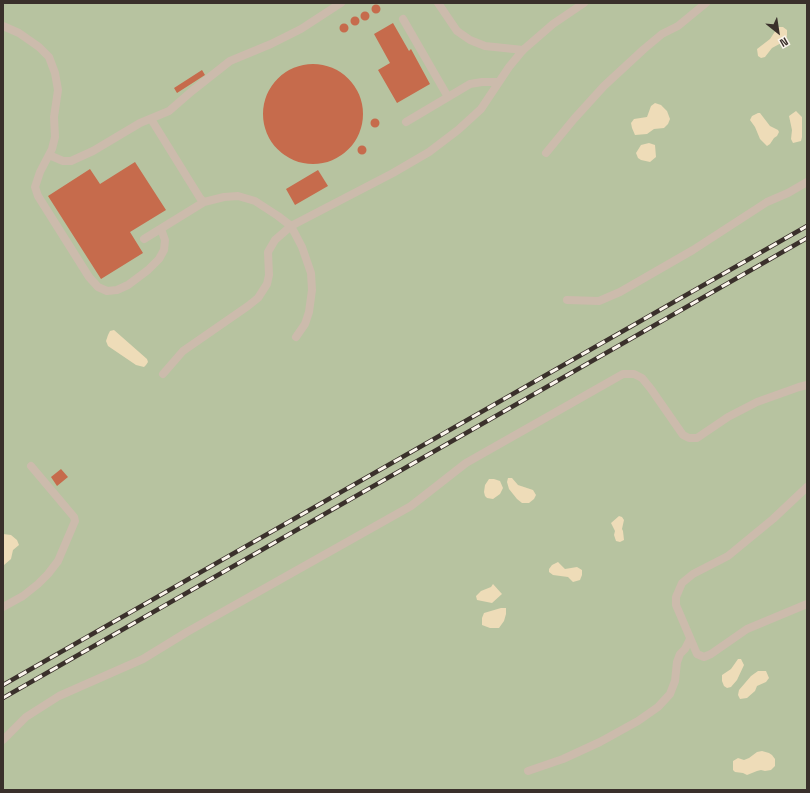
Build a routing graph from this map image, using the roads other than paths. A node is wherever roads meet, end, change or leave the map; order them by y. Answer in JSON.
{"nodes":[{"id":1,"x":340,"y":3,"type":"edge"},
{"id":2,"x":438,"y":3,"type":"edge"},
{"id":3,"x":584,"y":3,"type":"edge"},
{"id":4,"x":706,"y":3,"type":"edge"},
{"id":5,"x":403,"y":19,"type":"dead end"},
{"id":6,"x":3,"y":26,"type":"edge"},
{"id":7,"x":523,"y":50,"type":"junction"},
{"id":8,"x":498,"y":82,"type":"junction"},
{"id":9,"x":448,"y":97,"type":"junction"},
{"id":10,"x":151,"y":119,"type":"junction"},
{"id":11,"x":406,"y":122,"type":"dead end"},
{"id":12,"x":546,"y":153,"type":"dead end"},
{"id":13,"x":49,"y":155,"type":"junction"},
{"id":14,"x":807,"y":182,"type":"edge"},
{"id":15,"x":204,"y":202,"type":"junction"},
{"id":16,"x":291,"y":226,"type":"junction"},
{"id":17,"x":161,"y":229,"type":"junction"},
{"id":18,"x":144,"y":239,"type":"dead end"},
{"id":19,"x":567,"y":300,"type":"dead end"},
{"id":20,"x":296,"y":337,"type":"dead end"},
{"id":21,"x":163,"y":374,"type":"dead end"},
{"id":22,"x":807,"y":385,"type":"edge"},
{"id":23,"x":31,"y":466,"type":"dead end"},
{"id":24,"x":807,"y":487,"type":"edge"},
{"id":25,"x":807,"y":604,"type":"edge"},
{"id":26,"x":3,"y":607,"type":"edge"},
{"id":27,"x":690,"y":639,"type":"junction"},
{"id":28,"x":3,"y":740,"type":"edge"},
{"id":29,"x":528,"y":772,"type":"dead end"}],
"edges":[{"from":1,"to":10,"type":"lane"},
{"from":2,"to":7,"type":"lane"},
{"from":3,"to":7,"type":"lane"},
{"from":4,"to":12,"type":"lane"},
{"from":5,"to":9,"type":"lane"},
{"from":6,"to":13,"type":"lane"},
{"from":7,"to":8,"type":"lane"},
{"from":8,"to":9,"type":"lane"},
{"from":8,"to":16,"type":"lane"},
{"from":9,"to":11,"type":"lane"},
{"from":10,"to":13,"type":"lane"},
{"from":10,"to":15,"type":"lane"},
{"from":13,"to":17,"type":"lane"},
{"from":14,"to":19,"type":"lane"},
{"from":15,"to":16,"type":"lane"},
{"from":15,"to":17,"type":"lane"},
{"from":16,"to":20,"type":"lane"},
{"from":16,"to":21,"type":"lane"},
{"from":17,"to":18,"type":"lane"},
{"from":22,"to":28,"type":"lane"},
{"from":23,"to":26,"type":"lane"},
{"from":24,"to":27,"type":"lane"},
{"from":25,"to":27,"type":"lane"},
{"from":27,"to":29,"type":"lane"}]}
